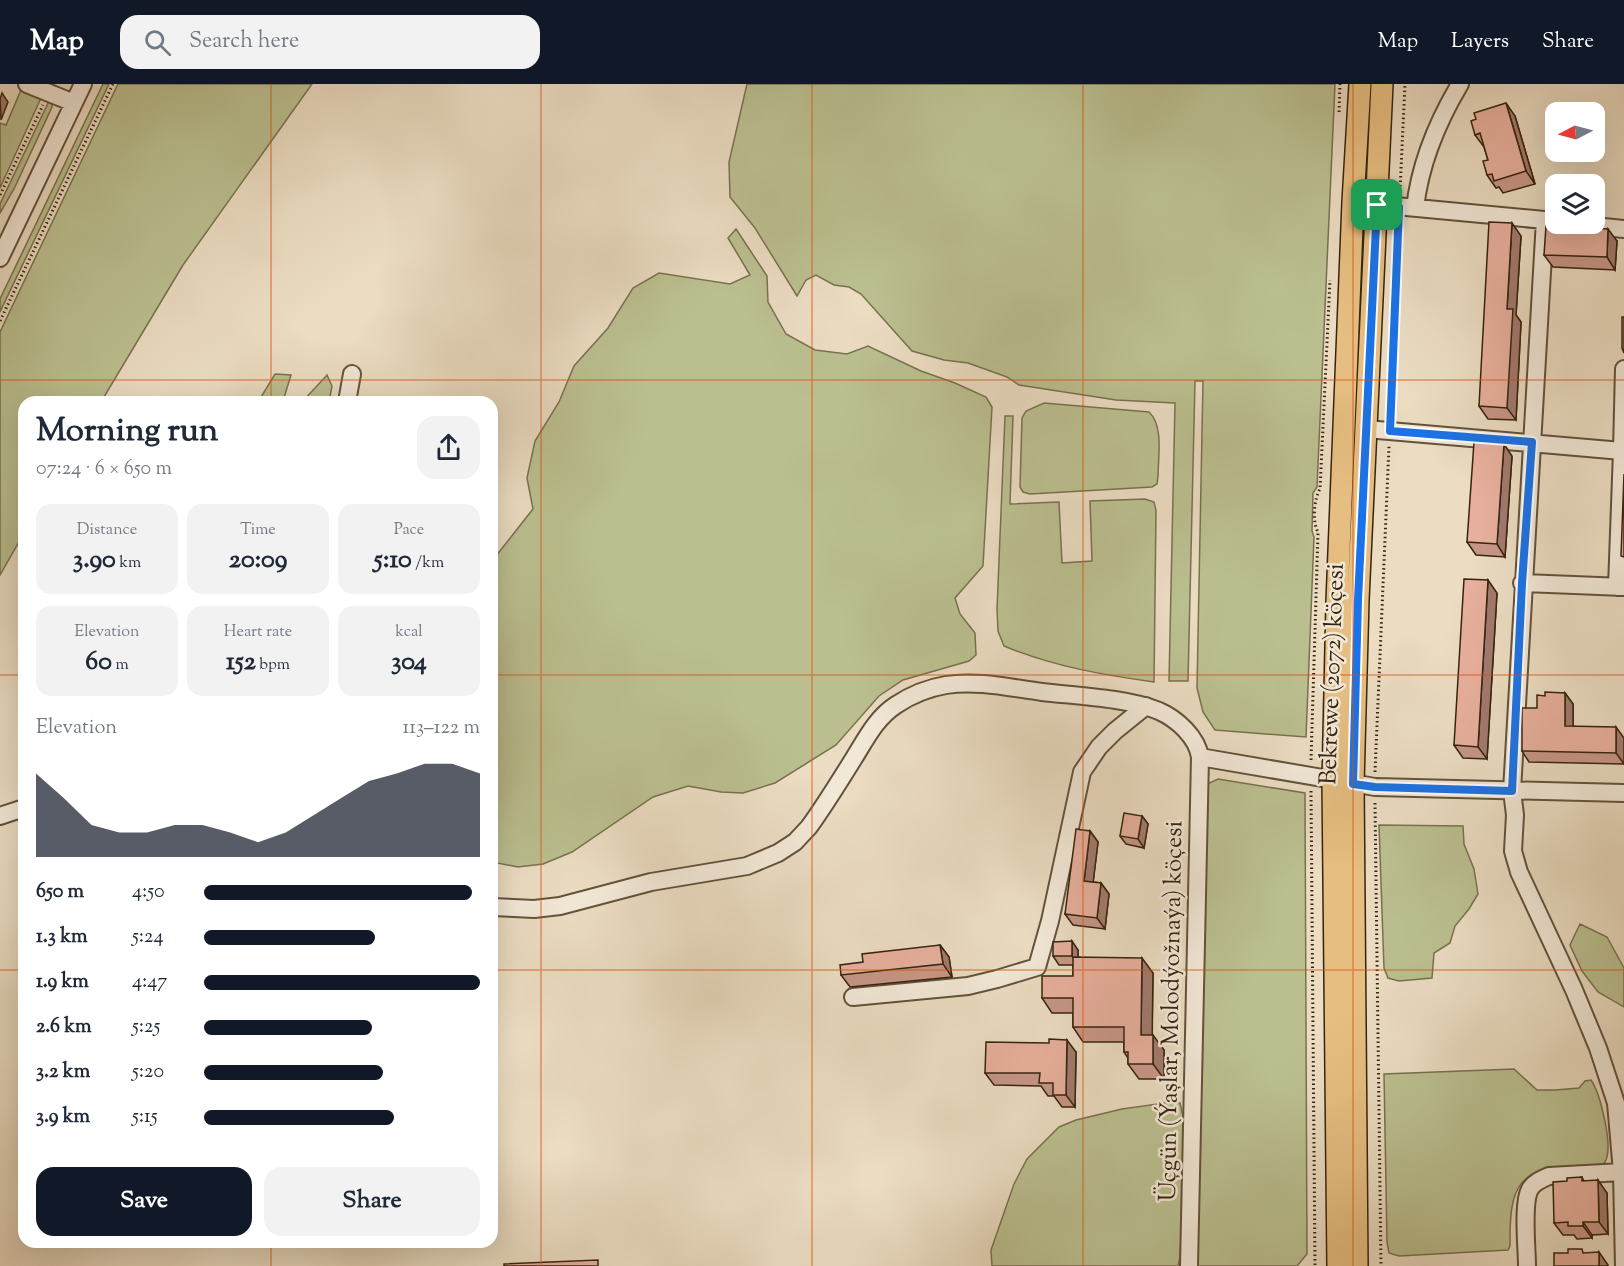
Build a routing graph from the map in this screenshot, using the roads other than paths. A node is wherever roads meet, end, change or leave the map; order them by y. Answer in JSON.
{"nodes":[{"id":1,"x":27,"y":84,"type":"edge"},
{"id":2,"x":83,"y":84,"type":"edge"},
{"id":3,"x":1360,"y":84,"type":"edge"},
{"id":4,"x":1382,"y":84,"type":"edge"},
{"id":5,"x":1460,"y":84,"type":"edge"},
{"id":6,"x":74,"y":103,"type":"junction"},
{"id":7,"x":1353,"y":202,"type":"junction"},
{"id":8,"x":1377,"y":205,"type":"junction"},
{"id":9,"x":1407,"y":207,"type":"junction"},
{"id":10,"x":1545,"y":221,"type":"edge"},
{"id":11,"x":1605,"y":227,"type":"edge"},
{"id":12,"x":1624,"y":229,"type":"edge"},
{"id":13,"x":1549,"y":234,"type":"edge"},
{"id":14,"x":1,"y":255,"type":"edge"},
{"id":15,"x":1624,"y":369,"type":"edge"},
{"id":16,"x":352,"y":374,"type":"dead end"},
{"id":17,"x":348,"y":396,"type":"edge"},
{"id":18,"x":1366,"y":429,"type":"junction"},
{"id":19,"x":1532,"y":442,"type":"junction"},
{"id":20,"x":1622,"y":451,"type":"junction"},
{"id":21,"x":1522,"y":583,"type":"junction"},
{"id":22,"x":1621,"y":587,"type":"edge"},
{"id":23,"x":1146,"y":706,"type":"junction"},
{"id":24,"x":1200,"y":757,"type":"junction"},
{"id":25,"x":1343,"y":782,"type":"junction"},
{"id":26,"x":1512,"y":791,"type":"junction"},
{"id":27,"x":1624,"y":793,"type":"edge"},
{"id":28,"x":18,"y":810,"type":"edge"},
{"id":29,"x":0,"y":816,"type":"edge"},
{"id":30,"x":498,"y":907,"type":"edge"},
{"id":31,"x":853,"y":997,"type":"dead end"},
{"id":32,"x":1622,"y":1172,"type":"junction"},
{"id":33,"x":1624,"y":1254,"type":"edge"},
{"id":34,"x":1189,"y":1266,"type":"edge"},
{"id":35,"x":1338,"y":1266,"type":"edge"},
{"id":36,"x":1357,"y":1266,"type":"edge"},
{"id":37,"x":1527,"y":1266,"type":"edge"},
{"id":38,"x":1624,"y":1266,"type":"edge"}],
"edges":[{"from":1,"to":6,"type":"street"},
{"from":2,"to":6,"type":"street"},
{"from":3,"to":7,"type":"main road","name":"Bekrewe (2072) köçesi"},
{"from":4,"to":8,"type":"main road","name":"Bekrewe (2072) köçesi"},
{"from":5,"to":9,"type":"street"},
{"from":6,"to":14,"type":"street"},
{"from":7,"to":8,"type":"street"},
{"from":7,"to":25,"type":"main road","name":"Bekrewe (2072) köçesi"},
{"from":8,"to":9,"type":"street"},
{"from":8,"to":18,"type":"main road","name":"Bekrewe (2072) köçesi"},
{"from":9,"to":10,"type":"street"},
{"from":11,"to":12,"type":"street"},
{"from":13,"to":19,"type":"street"},
{"from":15,"to":20,"type":"street"},
{"from":16,"to":17,"type":"street"},
{"from":18,"to":19,"type":"street"},
{"from":18,"to":25,"type":"main road","name":"Bekrewe (2072) köçesi"},
{"from":19,"to":20,"type":"street"},
{"from":19,"to":21,"type":"street"},
{"from":20,"to":22,"type":"street"},
{"from":21,"to":22,"type":"street"},
{"from":21,"to":26,"type":"street"},
{"from":23,"to":24,"type":"street"},
{"from":23,"to":30,"type":"street"},
{"from":23,"to":31,"type":"street"},
{"from":24,"to":25,"type":"street"},
{"from":24,"to":34,"type":"street","name":"Üçgün (Ýaşlar, Molodýožnaýa) köçesi"},
{"from":25,"to":26,"type":"street"},
{"from":25,"to":35,"type":"main road","name":"Bekrewe (2072) köçesi"},
{"from":25,"to":36,"type":"main road","name":"Bekrewe (2072) köçesi"},
{"from":26,"to":27,"type":"street"},
{"from":26,"to":32,"type":"street"},
{"from":28,"to":29,"type":"street"},
{"from":32,"to":33,"type":"street"},
{"from":32,"to":37,"type":"street"},
{"from":33,"to":38,"type":"street"}]}
